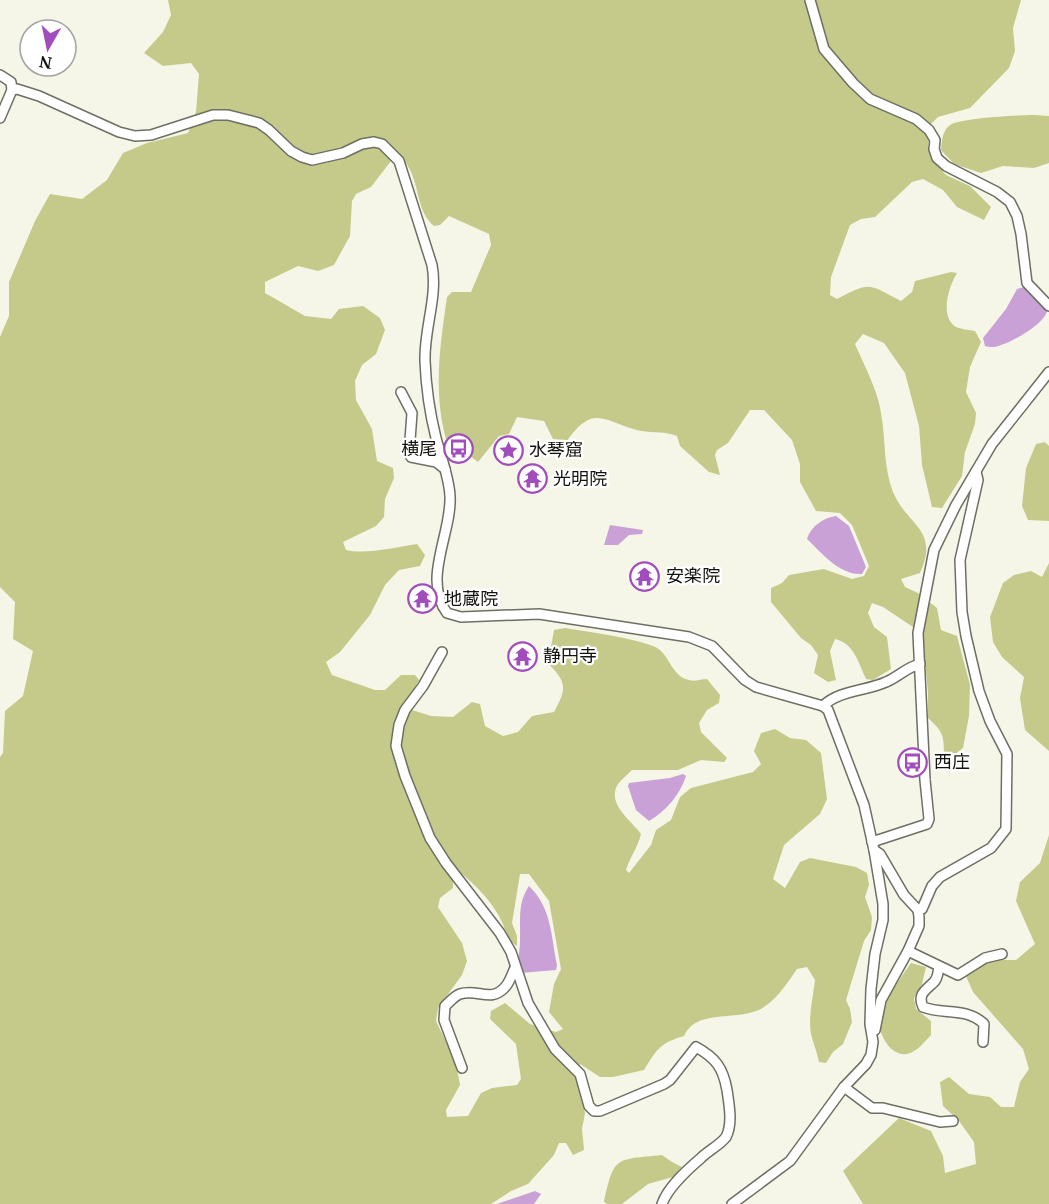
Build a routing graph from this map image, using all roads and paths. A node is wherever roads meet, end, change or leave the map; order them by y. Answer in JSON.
{"nodes":[{"id":1,"x":810,"y":0,"type":"edge"},
{"id":2,"x":0,"y":75,"type":"edge"},
{"id":3,"x":12,"y":90,"type":"junction"},
{"id":4,"x":0,"y":118,"type":"edge"},
{"id":5,"x":1049,"y":306,"type":"edge"},
{"id":6,"x":1049,"y":372,"type":"edge"},
{"id":7,"x":401,"y":392,"type":"dead end"},
{"id":8,"x":445,"y":469,"type":"junction"},
{"id":9,"x":976,"y":472,"type":"junction"},
{"id":10,"x":442,"y":652,"type":"dead end"},
{"id":11,"x":920,"y":664,"type":"junction"},
{"id":12,"x":823,"y":706,"type":"junction"},
{"id":13,"x":873,"y":846,"type":"junction"},
{"id":14,"x":918,"y":910,"type":"junction"},
{"id":15,"x":908,"y":951,"type":"junction"},
{"id":16,"x":1002,"y":954,"type":"dead end"},
{"id":17,"x":939,"y":967,"type":"junction"},
{"id":18,"x":515,"y":968,"type":"junction"},
{"id":19,"x":872,"y":1034,"type":"junction"},
{"id":20,"x":983,"y":1042,"type":"dead end"},
{"id":21,"x":462,"y":1068,"type":"dead end"},
{"id":22,"x":844,"y":1088,"type":"junction"},
{"id":23,"x":953,"y":1121,"type":"dead end"},
{"id":24,"x":662,"y":1204,"type":"edge"},
{"id":25,"x":732,"y":1204,"type":"edge"}],
"edges":[{"from":1,"to":5,"type":"street"},
{"from":2,"to":3,"type":"street"},
{"from":3,"to":4,"type":"street"},
{"from":3,"to":8,"type":"street"},
{"from":6,"to":9,"type":"street"},
{"from":7,"to":8,"type":"street"},
{"from":8,"to":12,"type":"street"},
{"from":9,"to":11,"type":"street"},
{"from":9,"to":14,"type":"street"},
{"from":10,"to":18,"type":"street"},
{"from":11,"to":12,"type":"street"},
{"from":11,"to":13,"type":"street"},
{"from":12,"to":13,"type":"street"},
{"from":13,"to":14,"type":"street"},
{"from":13,"to":19,"type":"street"},
{"from":14,"to":15,"type":"street"},
{"from":15,"to":17,"type":"street"},
{"from":15,"to":19,"type":"street"},
{"from":16,"to":17,"type":"street"},
{"from":17,"to":20,"type":"street"},
{"from":18,"to":21,"type":"street"},
{"from":18,"to":24,"type":"street"},
{"from":19,"to":22,"type":"street"},
{"from":22,"to":23,"type":"street"},
{"from":22,"to":25,"type":"street"}]}
